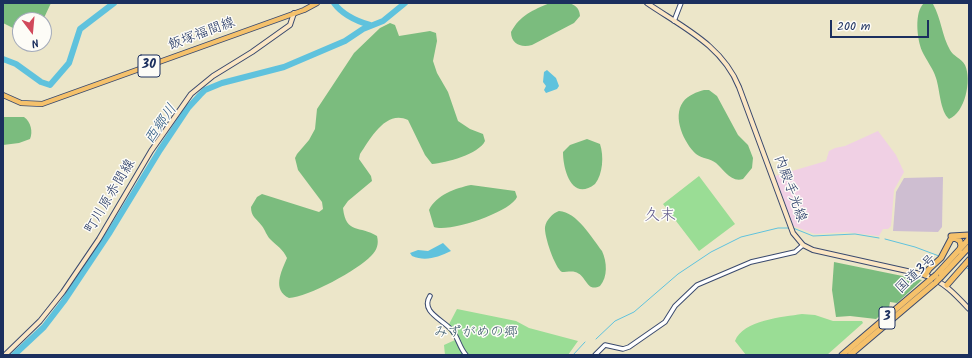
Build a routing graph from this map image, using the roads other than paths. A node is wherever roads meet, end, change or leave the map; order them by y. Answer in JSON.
{"nodes":[{"id":1,"x":317,"y":3,"type":"edge"},
{"id":2,"x":646,"y":3,"type":"edge"},
{"id":3,"x":681,"y":3,"type":"edge"},
{"id":4,"x":294,"y":13,"type":"junction"},
{"id":5,"x":674,"y":21,"type":"junction"},
{"id":6,"x":3,"y":95,"type":"edge"},
{"id":7,"x":969,"y":235,"type":"edge"},
{"id":8,"x":969,"y":239,"type":"edge"},
{"id":9,"x":803,"y":245,"type":"junction"},
{"id":10,"x":969,"y":247,"type":"edge"},
{"id":11,"x":945,"y":249,"type":"junction"},
{"id":12,"x":959,"y":251,"type":"junction"},
{"id":13,"x":969,"y":260,"type":"edge"},
{"id":14,"x":925,"y":274,"type":"junction"},
{"id":15,"x":939,"y":276,"type":"junction"},
{"id":16,"x":934,"y":281,"type":"junction"},
{"id":17,"x":947,"y":286,"type":"junction"},
{"id":18,"x":430,"y":296,"type":"dead end"},
{"id":19,"x":969,"y":309,"type":"edge"},
{"id":20,"x":5,"y":355,"type":"edge"},
{"id":21,"x":466,"y":355,"type":"edge"},
{"id":22,"x":595,"y":355,"type":"edge"},
{"id":23,"x":842,"y":355,"type":"edge"},
{"id":24,"x":850,"y":355,"type":"edge"}],
"edges":[{"from":1,"to":4,"type":"main road","name":"飯塚福間線","number":"30"},
{"from":2,"to":5,"type":"main road","name":"内殿手光線"},
{"from":3,"to":5,"type":"street"},
{"from":4,"to":6,"type":"main road","name":"飯塚福間線","number":"30"},
{"from":4,"to":20,"type":"main road","name":"町川原赤間線"},
{"from":5,"to":9,"type":"main road","name":"内殿手光線"},
{"from":7,"to":11,"type":"highway"},
{"from":8,"to":12,"type":"highway","name":"国道3号","number":"3"},
{"from":9,"to":14,"type":"main road","name":"内殿手光線"},
{"from":9,"to":22,"type":"street"},
{"from":10,"to":15,"type":"highway","name":"国道3号","number":"3"},
{"from":11,"to":12,"type":"highway"},
{"from":11,"to":14,"type":"highway"},
{"from":12,"to":15,"type":"highway","name":"国道3号","number":"3"},
{"from":13,"to":17,"type":"highway"},
{"from":14,"to":17,"type":"main road","name":"内殿手光線"},
{"from":15,"to":16,"type":"highway","name":"国道3号","number":"3","bridge":true},
{"from":16,"to":23,"type":"highway","name":"国道3号","number":"3"},
{"from":16,"to":24,"type":"highway","name":"国道3号","number":"3"},
{"from":17,"to":19,"type":"main road","name":"内殿手光線"},
{"from":18,"to":21,"type":"street"}]}
